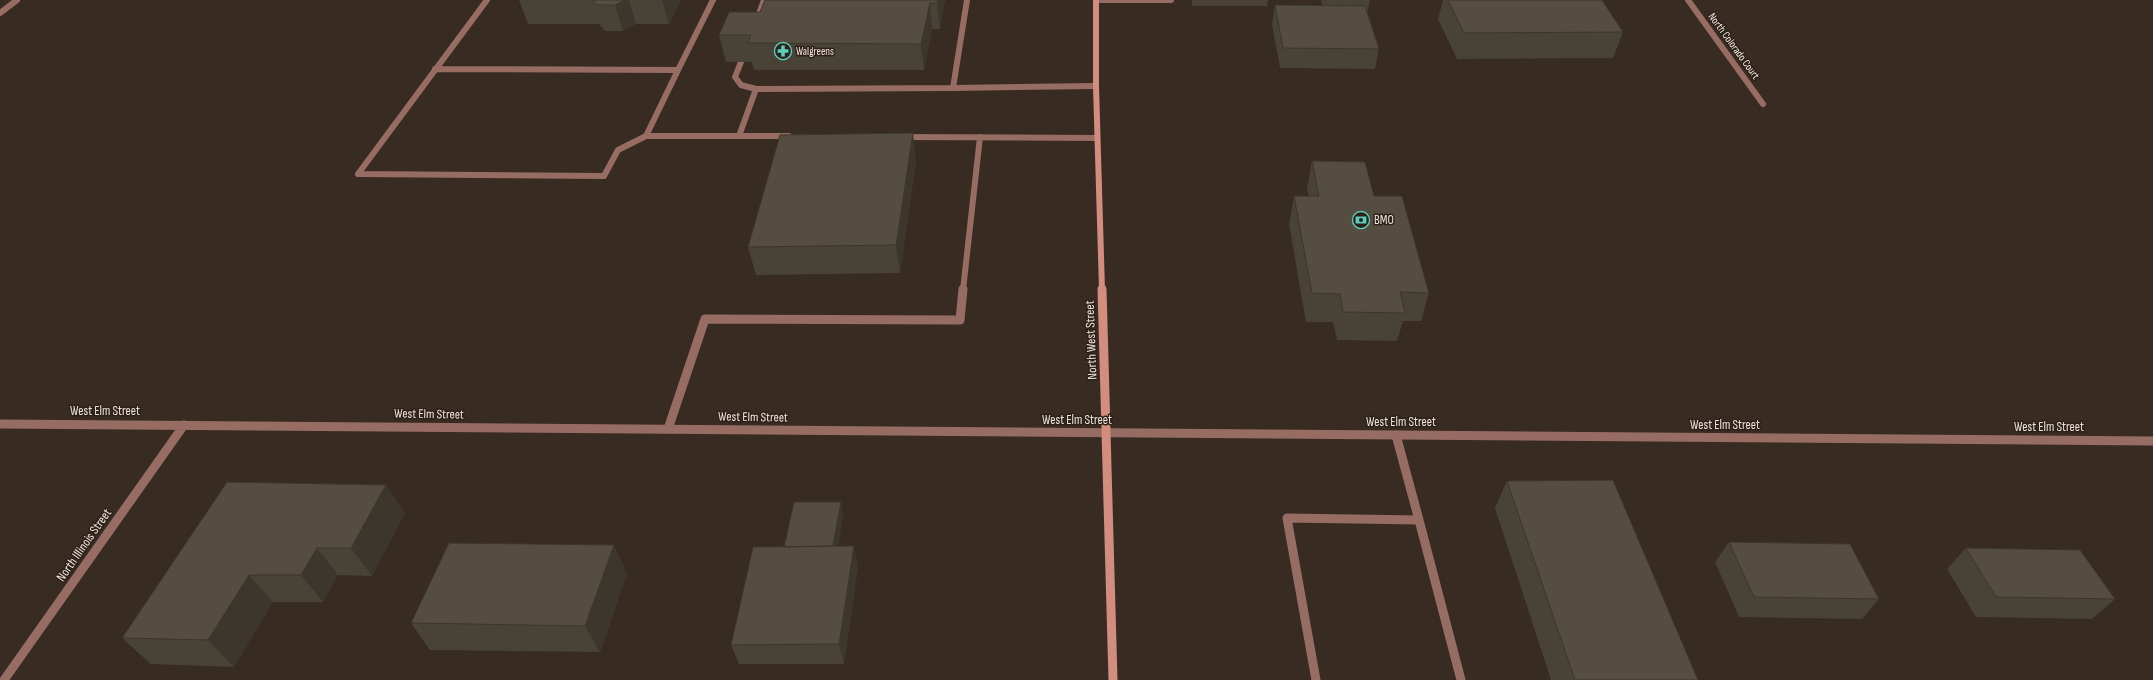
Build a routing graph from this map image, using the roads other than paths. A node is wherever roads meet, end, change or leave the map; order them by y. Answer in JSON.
{"nodes":[{"id":1,"x":17,"y":0,"type":"edge"},
{"id":2,"x":487,"y":0,"type":"edge"},
{"id":3,"x":713,"y":0,"type":"edge"},
{"id":4,"x":764,"y":0,"type":"edge"},
{"id":5,"x":967,"y":0,"type":"edge"},
{"id":6,"x":1096,"y":0,"type":"edge"},
{"id":7,"x":1171,"y":0,"type":"edge"},
{"id":8,"x":1688,"y":0,"type":"edge"},
{"id":9,"x":0,"y":13,"type":"edge"},
{"id":10,"x":754,"y":26,"type":"edge"},
{"id":11,"x":741,"y":62,"type":"dead end"},
{"id":12,"x":435,"y":69,"type":"junction"},
{"id":13,"x":678,"y":70,"type":"junction"},
{"id":14,"x":1096,"y":86,"type":"junction"},
{"id":15,"x":953,"y":88,"type":"junction"},
{"id":16,"x":756,"y":89,"type":"junction"},
{"id":17,"x":1763,"y":104,"type":"dead end"},
{"id":18,"x":646,"y":136,"type":"junction"},
{"id":19,"x":739,"y":136,"type":"junction"},
{"id":20,"x":793,"y":136,"type":"edge"},
{"id":21,"x":895,"y":137,"type":"edge"},
{"id":22,"x":980,"y":138,"type":"junction"},
{"id":23,"x":1097,"y":138,"type":"junction"},
{"id":24,"x":0,"y":424,"type":"edge"},
{"id":25,"x":184,"y":425,"type":"junction"},
{"id":26,"x":668,"y":429,"type":"junction"},
{"id":27,"x":1106,"y":433,"type":"junction"},
{"id":28,"x":1396,"y":435,"type":"junction"},
{"id":29,"x":2153,"y":441,"type":"edge"},
{"id":30,"x":1419,"y":520,"type":"junction"},
{"id":31,"x":4,"y":680,"type":"edge"},
{"id":32,"x":1113,"y":680,"type":"edge"},
{"id":33,"x":1316,"y":680,"type":"edge"},
{"id":34,"x":1461,"y":680,"type":"edge"}],
"edges":[{"from":1,"to":9,"type":"street"},
{"from":2,"to":12,"type":"street"},
{"from":3,"to":13,"type":"street"},
{"from":4,"to":10,"type":"street"},
{"from":5,"to":15,"type":"street"},
{"from":6,"to":7,"type":"street"},
{"from":6,"to":14,"type":"main road","name":"North West Street"},
{"from":8,"to":17,"type":"street","name":"North Colorado Court"},
{"from":11,"to":16,"type":"street"},
{"from":12,"to":13,"type":"street"},
{"from":12,"to":18,"type":"street"},
{"from":13,"to":18,"type":"street"},
{"from":14,"to":15,"type":"street"},
{"from":14,"to":23,"type":"main road","name":"North West Street"},
{"from":15,"to":16,"type":"street"},
{"from":16,"to":19,"type":"street"},
{"from":18,"to":19,"type":"street"},
{"from":19,"to":20,"type":"street"},
{"from":21,"to":22,"type":"street"},
{"from":22,"to":23,"type":"street"},
{"from":22,"to":26,"type":"street"},
{"from":23,"to":27,"type":"main road","name":"North West Street"},
{"from":24,"to":25,"type":"street","name":"West Elm Street"},
{"from":25,"to":26,"type":"street","name":"West Elm Street"},
{"from":25,"to":31,"type":"street","name":"North Illinois Street"},
{"from":26,"to":27,"type":"street","name":"West Elm Street"},
{"from":27,"to":28,"type":"street","name":"West Elm Street"},
{"from":27,"to":32,"type":"main road","name":"North West Street"},
{"from":28,"to":29,"type":"street","name":"West Elm Street"},
{"from":28,"to":30,"type":"street"},
{"from":30,"to":33,"type":"street"},
{"from":30,"to":34,"type":"street"}]}
